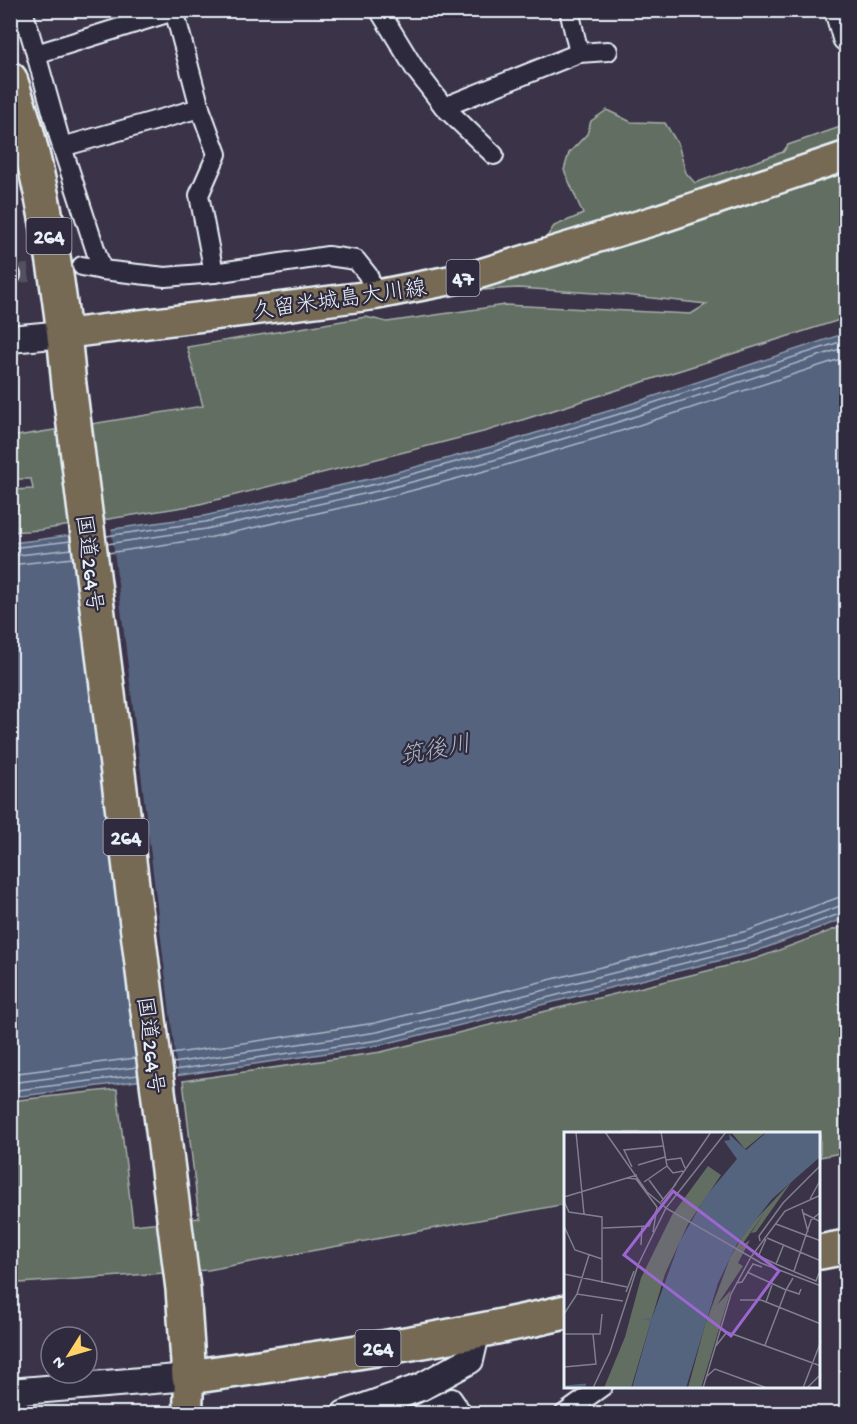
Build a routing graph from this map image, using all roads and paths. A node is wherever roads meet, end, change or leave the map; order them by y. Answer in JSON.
{"nodes":[{"id":1,"x":22,"y":10,"type":"edge"},
{"id":2,"x":379,"y":10,"type":"edge"},
{"id":3,"x":569,"y":10,"type":"edge"},
{"id":4,"x":838,"y":10,"type":"edge"},
{"id":5,"x":174,"y":11,"type":"edge"},
{"id":6,"x":846,"y":38,"type":"edge"},
{"id":7,"x":608,"y":51,"type":"dead end"},
{"id":8,"x":579,"y":53,"type":"junction"},
{"id":9,"x":36,"y":54,"type":"junction"},
{"id":10,"x":10,"y":79,"type":"edge"},
{"id":11,"x":10,"y":92,"type":"edge"},
{"id":12,"x":444,"y":107,"type":"junction"},
{"id":13,"x":200,"y":108,"type":"junction"},
{"id":14,"x":29,"y":140,"type":"junction"},
{"id":15,"x":62,"y":147,"type":"junction"},
{"id":16,"x":494,"y":155,"type":"dead end"},
{"id":17,"x":846,"y":156,"type":"edge"},
{"id":18,"x":82,"y":267,"type":"tunnel mouth"},
{"id":19,"x":102,"y":270,"type":"junction"},
{"id":20,"x":214,"y":273,"type":"junction"},
{"id":21,"x":375,"y":295,"type":"junction"},
{"id":22,"x":64,"y":334,"type":"junction"},
{"id":23,"x":10,"y":339,"type":"edge"},
{"id":24,"x":846,"y":1247,"type":"edge"},
{"id":25,"x":821,"y":1252,"type":"edge"},
{"id":26,"x":559,"y":1317,"type":"edge"},
{"id":27,"x":477,"y":1330,"type":"junction"},
{"id":28,"x":189,"y":1377,"type":"junction"},
{"id":29,"x":600,"y":1388,"type":"edge"},
{"id":30,"x":10,"y":1392,"type":"edge"},
{"id":31,"x":188,"y":1413,"type":"edge"},
{"id":32,"x":345,"y":1413,"type":"edge"},
{"id":33,"x":420,"y":1413,"type":"edge"},
{"id":34,"x":463,"y":1413,"type":"edge"},
{"id":35,"x":564,"y":1413,"type":"edge"}],
"edges":[{"from":1,"to":9,"type":"street"},
{"from":2,"to":12,"type":"street"},
{"from":3,"to":8,"type":"street"},
{"from":4,"to":6,"type":"street"},
{"from":5,"to":9,"type":"street"},
{"from":5,"to":13,"type":"street"},
{"from":7,"to":8,"type":"street"},
{"from":8,"to":12,"type":"street"},
{"from":9,"to":15,"type":"street"},
{"from":10,"to":14,"type":"highway","number":"264"},
{"from":11,"to":14,"type":"highway","number":"264"},
{"from":12,"to":16,"type":"street"},
{"from":13,"to":15,"type":"street"},
{"from":13,"to":20,"type":"street"},
{"from":14,"to":22,"type":"highway","number":"264"},
{"from":15,"to":19,"type":"street"},
{"from":17,"to":21,"type":"main road","name":"久留米城島大川線","number":"47"},
{"from":18,"to":19,"type":"street"},
{"from":19,"to":20,"type":"street"},
{"from":20,"to":21,"type":"street"},
{"from":21,"to":22,"type":"main road","name":"久留米城島大川線","number":"47"},
{"from":22,"to":23,"type":"street"},
{"from":22,"to":28,"type":"highway","name":"国道264号","number":"264"},
{"from":24,"to":25,"type":"highway"},
{"from":26,"to":27,"type":"highway","number":"264"},
{"from":27,"to":28,"type":"highway","number":"264"},
{"from":27,"to":32,"type":"street"},
{"from":28,"to":30,"type":"street"},
{"from":28,"to":31,"type":"main road"},
{"from":29,"to":35,"type":"street"},
{"from":33,"to":34,"type":"street"}]}
